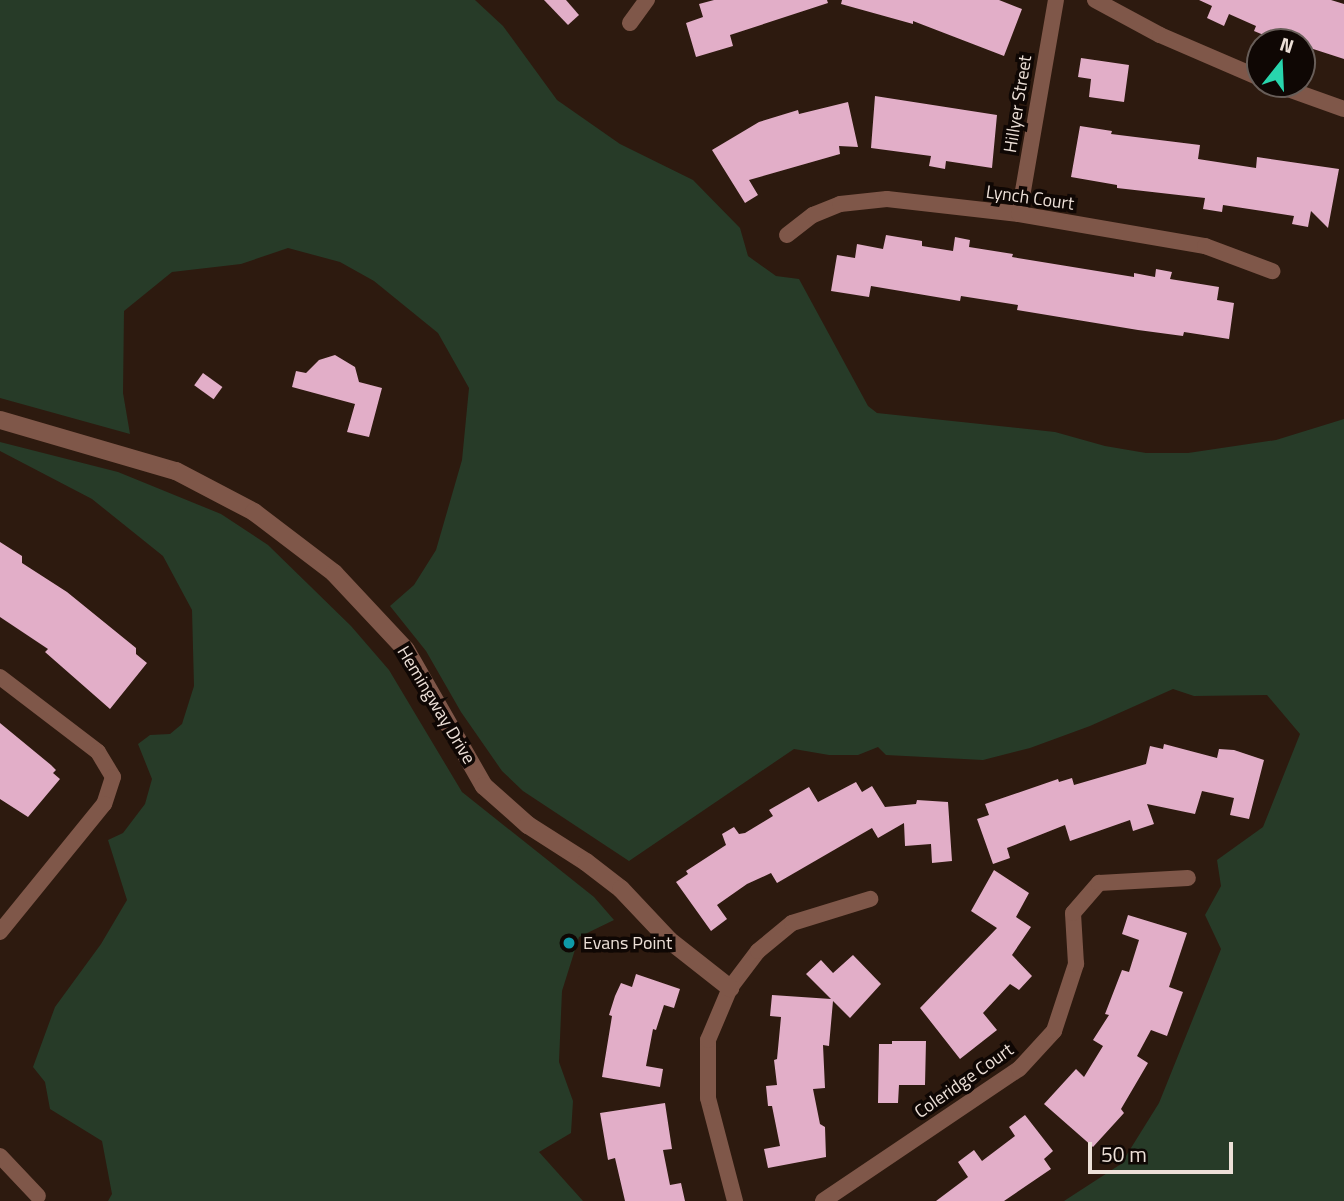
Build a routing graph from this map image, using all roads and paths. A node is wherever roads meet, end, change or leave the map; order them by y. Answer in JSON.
{"nodes":[{"id":1,"x":647,"y":0,"type":"edge"},
{"id":2,"x":1056,"y":0,"type":"edge"},
{"id":3,"x":1095,"y":0,"type":"edge"},
{"id":4,"x":630,"y":23,"type":"dead end"},
{"id":5,"x":1246,"y":72,"type":"edge"},
{"id":6,"x":1313,"y":98,"type":"edge"},
{"id":7,"x":1344,"y":109,"type":"edge"},
{"id":8,"x":1019,"y":214,"type":"junction"},
{"id":9,"x":787,"y":235,"type":"dead end"},
{"id":10,"x":1272,"y":271,"type":"dead end"},
{"id":11,"x":0,"y":420,"type":"edge"},
{"id":12,"x":0,"y":677,"type":"edge"},
{"id":13,"x":1188,"y":878,"type":"dead end"},
{"id":14,"x":870,"y":898,"type":"dead end"},
{"id":15,"x":0,"y":932,"type":"edge"},
{"id":16,"x":730,"y":988,"type":"junction"},
{"id":17,"x":0,"y":1156,"type":"edge"},
{"id":18,"x":38,"y":1196,"type":"dead end"},
{"id":19,"x":735,"y":1201,"type":"edge"},
{"id":20,"x":823,"y":1201,"type":"edge"}],
"edges":[{"from":1,"to":4,"type":"street"},
{"from":2,"to":8,"type":"street","name":"Hillyer Street"},
{"from":3,"to":5,"type":"street"},
{"from":6,"to":7,"type":"street"},
{"from":8,"to":9,"type":"street","name":"Lynch Court"},
{"from":8,"to":10,"type":"street","name":"Lynch Court"},
{"from":11,"to":16,"type":"street","name":"Hemingway Drive"},
{"from":12,"to":15,"type":"street"},
{"from":13,"to":20,"type":"street","name":"Coleridge Court"},
{"from":14,"to":16,"type":"street"},
{"from":16,"to":19,"type":"street"},
{"from":17,"to":18,"type":"street"}]}
